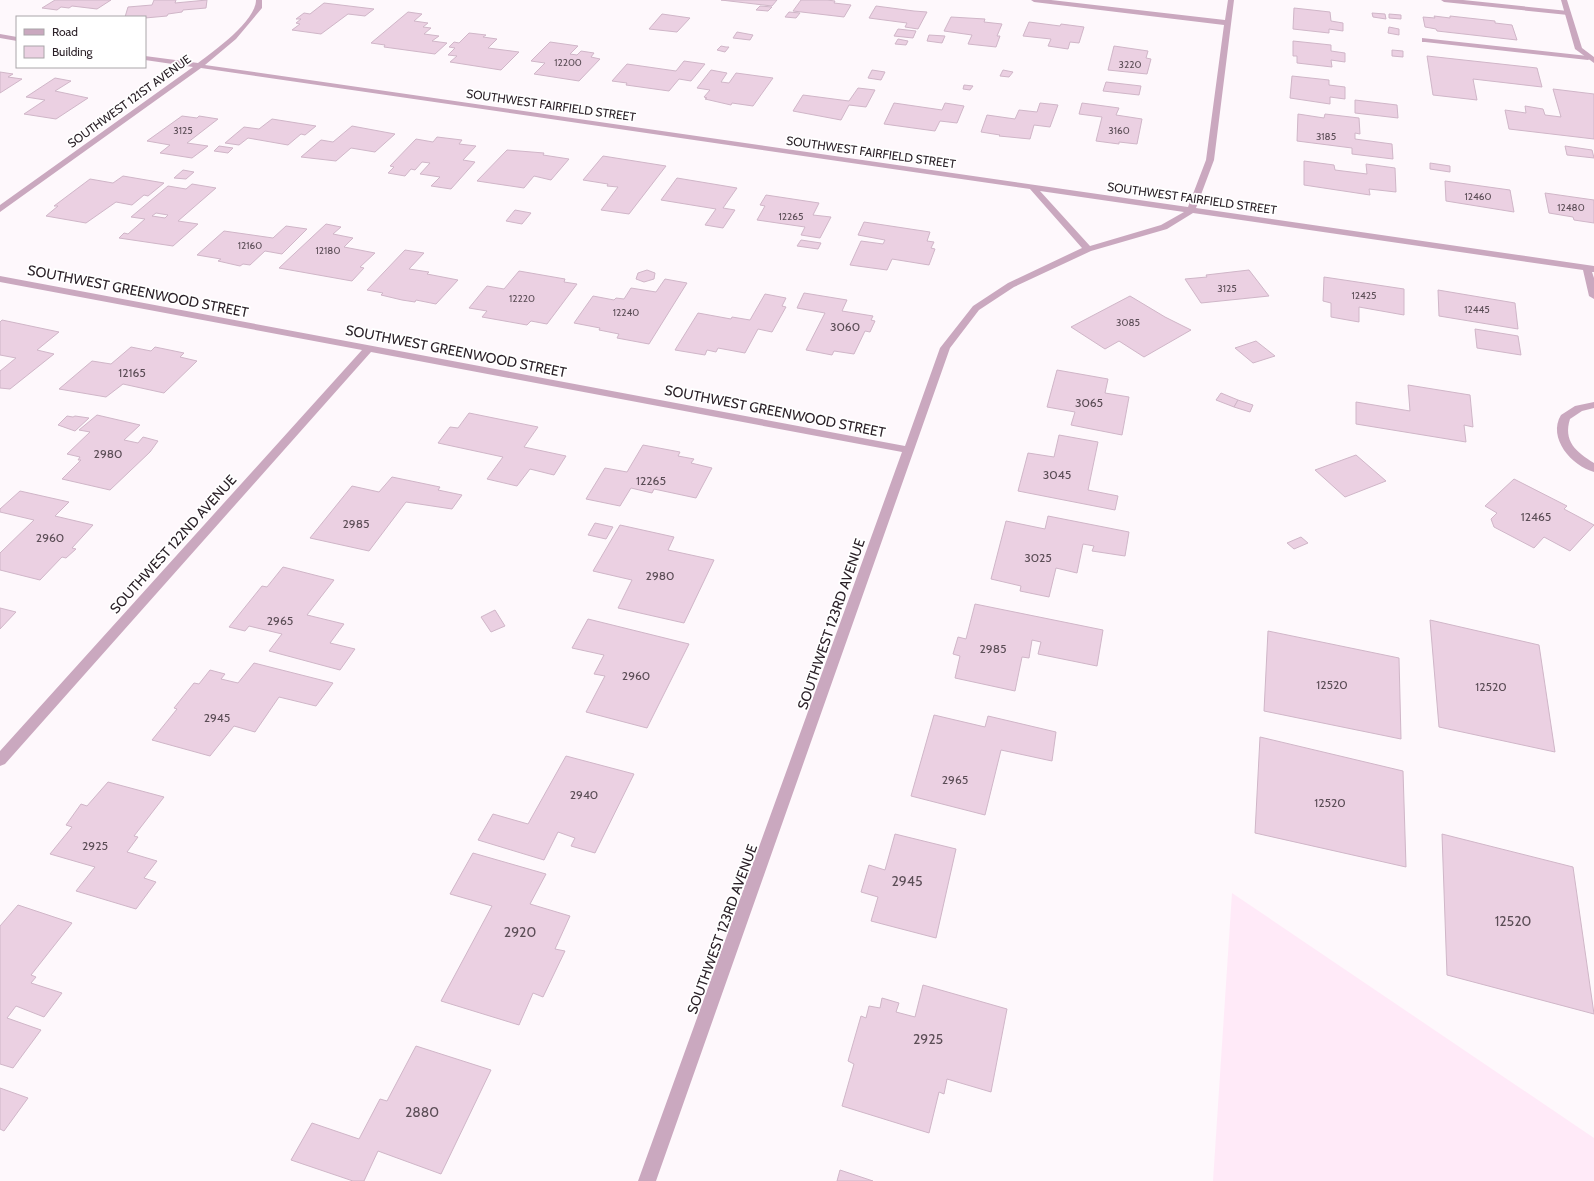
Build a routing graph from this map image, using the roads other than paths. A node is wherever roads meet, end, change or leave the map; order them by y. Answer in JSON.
{"nodes":[{"id":1,"x":259,"y":0,"type":"edge"},
{"id":2,"x":1034,"y":0,"type":"edge"},
{"id":3,"x":1231,"y":0,"type":"edge"},
{"id":4,"x":1444,"y":0,"type":"edge"},
{"id":5,"x":1564,"y":0,"type":"edge"},
{"id":6,"x":1568,"y":13,"type":"junction"},
{"id":7,"x":1229,"y":23,"type":"junction"},
{"id":8,"x":0,"y":36,"type":"edge"},
{"id":9,"x":16,"y":39,"type":"edge"},
{"id":10,"x":1425,"y":40,"type":"dead end"},
{"id":11,"x":146,"y":58,"type":"edge"},
{"id":12,"x":1591,"y":59,"type":"edge"},
{"id":13,"x":199,"y":66,"type":"junction"},
{"id":14,"x":1032,"y":187,"type":"junction"},
{"id":15,"x":0,"y":209,"type":"edge"},
{"id":16,"x":1191,"y":210,"type":"junction"},
{"id":17,"x":1088,"y":249,"type":"junction"},
{"id":18,"x":1590,"y":269,"type":"edge"},
{"id":19,"x":0,"y":279,"type":"edge"},
{"id":20,"x":1594,"y":296,"type":"edge"},
{"id":21,"x":368,"y":348,"type":"junction"},
{"id":22,"x":1594,"y":405,"type":"edge"},
{"id":23,"x":908,"y":450,"type":"junction"},
{"id":24,"x":1594,"y":468,"type":"edge"},
{"id":25,"x":0,"y":760,"type":"edge"},
{"id":26,"x":647,"y":1181,"type":"edge"}],
"edges":[{"from":1,"to":13,"type":"street","name":"SOUTHWEST 121ST AVENUE"},
{"from":2,"to":7,"type":"street"},
{"from":3,"to":7,"type":"street"},
{"from":4,"to":6,"type":"street"},
{"from":5,"to":6,"type":"street"},
{"from":6,"to":12,"type":"street"},
{"from":7,"to":16,"type":"street"},
{"from":8,"to":9,"type":"street"},
{"from":10,"to":12,"type":"street"},
{"from":11,"to":13,"type":"street","name":"SOUTHWEST FAIRFIELD STREET"},
{"from":13,"to":14,"type":"street","name":"SOUTHWEST FAIRFIELD STREET"},
{"from":13,"to":15,"type":"street","name":"SOUTHWEST 121ST AVENUE"},
{"from":14,"to":16,"type":"street","name":"SOUTHWEST FAIRFIELD STREET"},
{"from":14,"to":17,"type":"street"},
{"from":16,"to":17,"type":"street","name":"SOUTHWEST 123RD AVENUE"},
{"from":16,"to":18,"type":"street","name":"SOUTHWEST FAIRFIELD STREET"},
{"from":17,"to":23,"type":"street","name":"SOUTHWEST 123RD AVENUE"},
{"from":18,"to":20,"type":"street"},
{"from":19,"to":21,"type":"street","name":"SOUTHWEST GREENWOOD STREET"},
{"from":21,"to":23,"type":"street","name":"SOUTHWEST GREENWOOD STREET"},
{"from":21,"to":25,"type":"street","name":"SOUTHWEST 122ND AVENUE"},
{"from":22,"to":24,"type":"street"},
{"from":23,"to":26,"type":"street","name":"SOUTHWEST 123RD AVENUE"}]}
